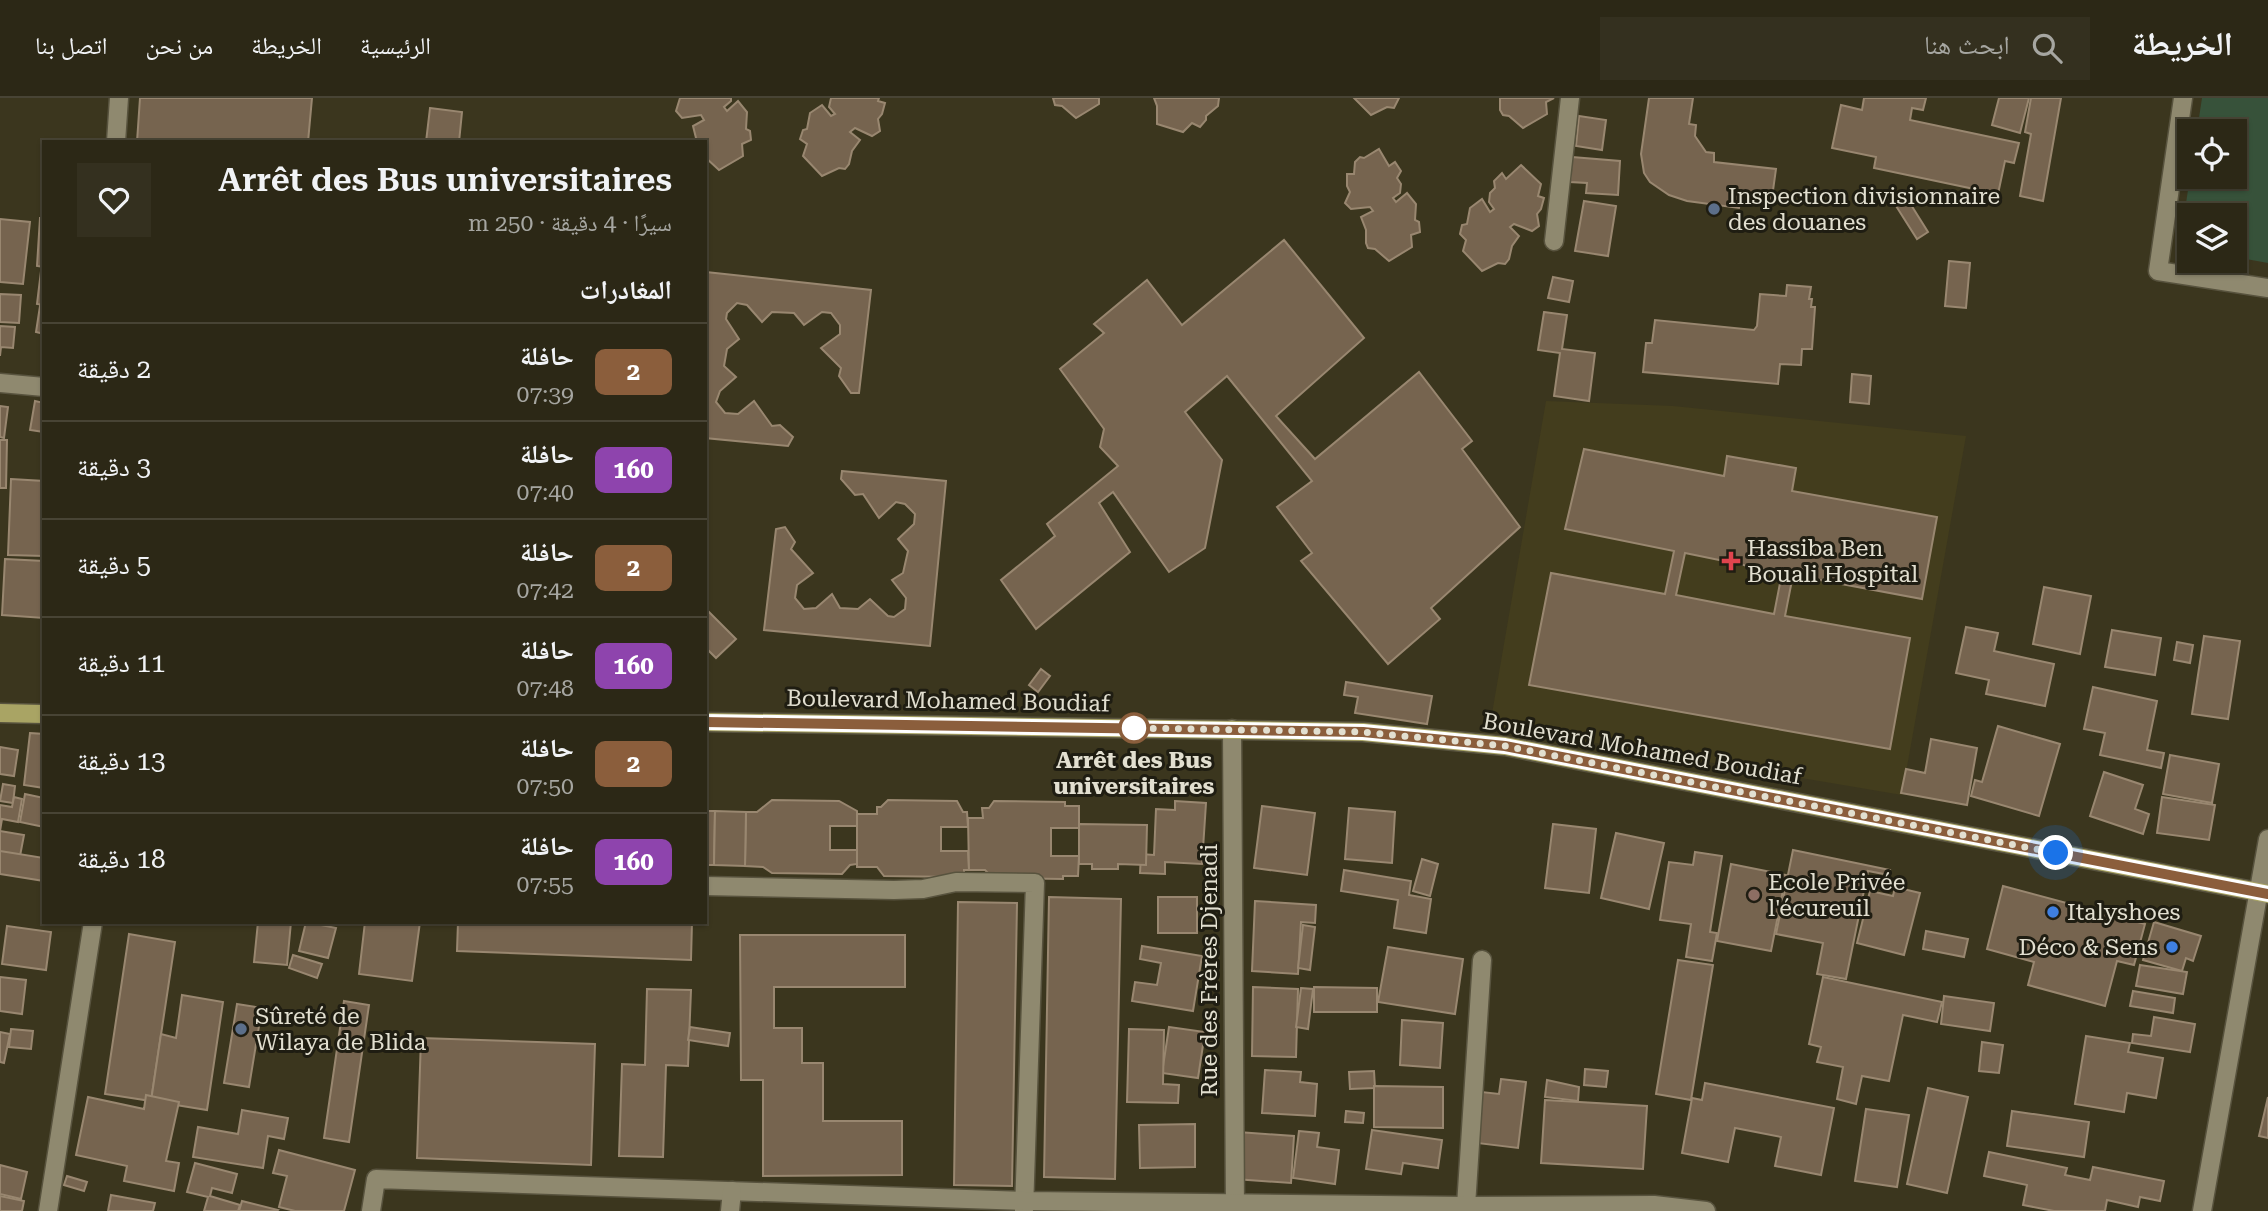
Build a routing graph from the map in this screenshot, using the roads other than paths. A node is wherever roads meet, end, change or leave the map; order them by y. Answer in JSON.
{"nodes":[{"id":1,"x":119,"y":98,"type":"edge"},
{"id":2,"x":1570,"y":98,"type":"edge"},
{"id":3,"x":2183,"y":98,"type":"edge"},
{"id":4,"x":116,"y":140,"type":"edge"},
{"id":5,"x":1555,"y":241,"type":"dead end"},
{"id":6,"x":2268,"y":288,"type":"edge"},
{"id":7,"x":0,"y":383,"type":"edge"},
{"id":8,"x":42,"y":387,"type":"edge"},
{"id":9,"x":0,"y":713,"type":"edge"},
{"id":10,"x":42,"y":714,"type":"edge"},
{"id":11,"x":707,"y":722,"type":"edge"},
{"id":12,"x":1232,"y":729,"type":"junction"},
{"id":13,"x":2268,"y":839,"type":"edge"},
{"id":14,"x":707,"y":886,"type":"edge"},
{"id":15,"x":2263,"y":893,"type":"edge"},
{"id":16,"x":93,"y":924,"type":"edge"},
{"id":17,"x":1482,"y":960,"type":"dead end"},
{"id":18,"x":732,"y":1191,"type":"junction"},
{"id":19,"x":1025,"y":1206,"type":"edge"},
{"id":20,"x":1466,"y":1206,"type":"junction"},
{"id":21,"x":1235,"y":1207,"type":"edge"},
{"id":22,"x":1626,"y":1208,"type":"edge"},
{"id":23,"x":48,"y":1211,"type":"edge"},
{"id":24,"x":371,"y":1211,"type":"edge"},
{"id":25,"x":730,"y":1211,"type":"edge"},
{"id":26,"x":1706,"y":1211,"type":"edge"},
{"id":27,"x":2202,"y":1211,"type":"edge"}],
"edges":[{"from":1,"to":4,"type":"street"},
{"from":2,"to":5,"type":"street"},
{"from":3,"to":6,"type":"street"},
{"from":7,"to":8,"type":"street"},
{"from":9,"to":10,"type":"main road"},
{"from":11,"to":12,"type":"main road","name":"Boulevard Mohamed Boudiaf"},
{"from":12,"to":15,"type":"main road","name":"Boulevard Mohamed Boudiaf"},
{"from":12,"to":21,"type":"street","name":"Rue des Frères Djenadi"},
{"from":13,"to":15,"type":"street"},
{"from":14,"to":19,"type":"street"},
{"from":15,"to":27,"type":"street"},
{"from":16,"to":23,"type":"street"},
{"from":17,"to":20,"type":"street"},
{"from":18,"to":19,"type":"street"},
{"from":18,"to":24,"type":"street"},
{"from":18,"to":25,"type":"street"},
{"from":19,"to":21,"type":"street"},
{"from":20,"to":21,"type":"street"},
{"from":20,"to":22,"type":"street"},
{"from":22,"to":26,"type":"street"}]}
